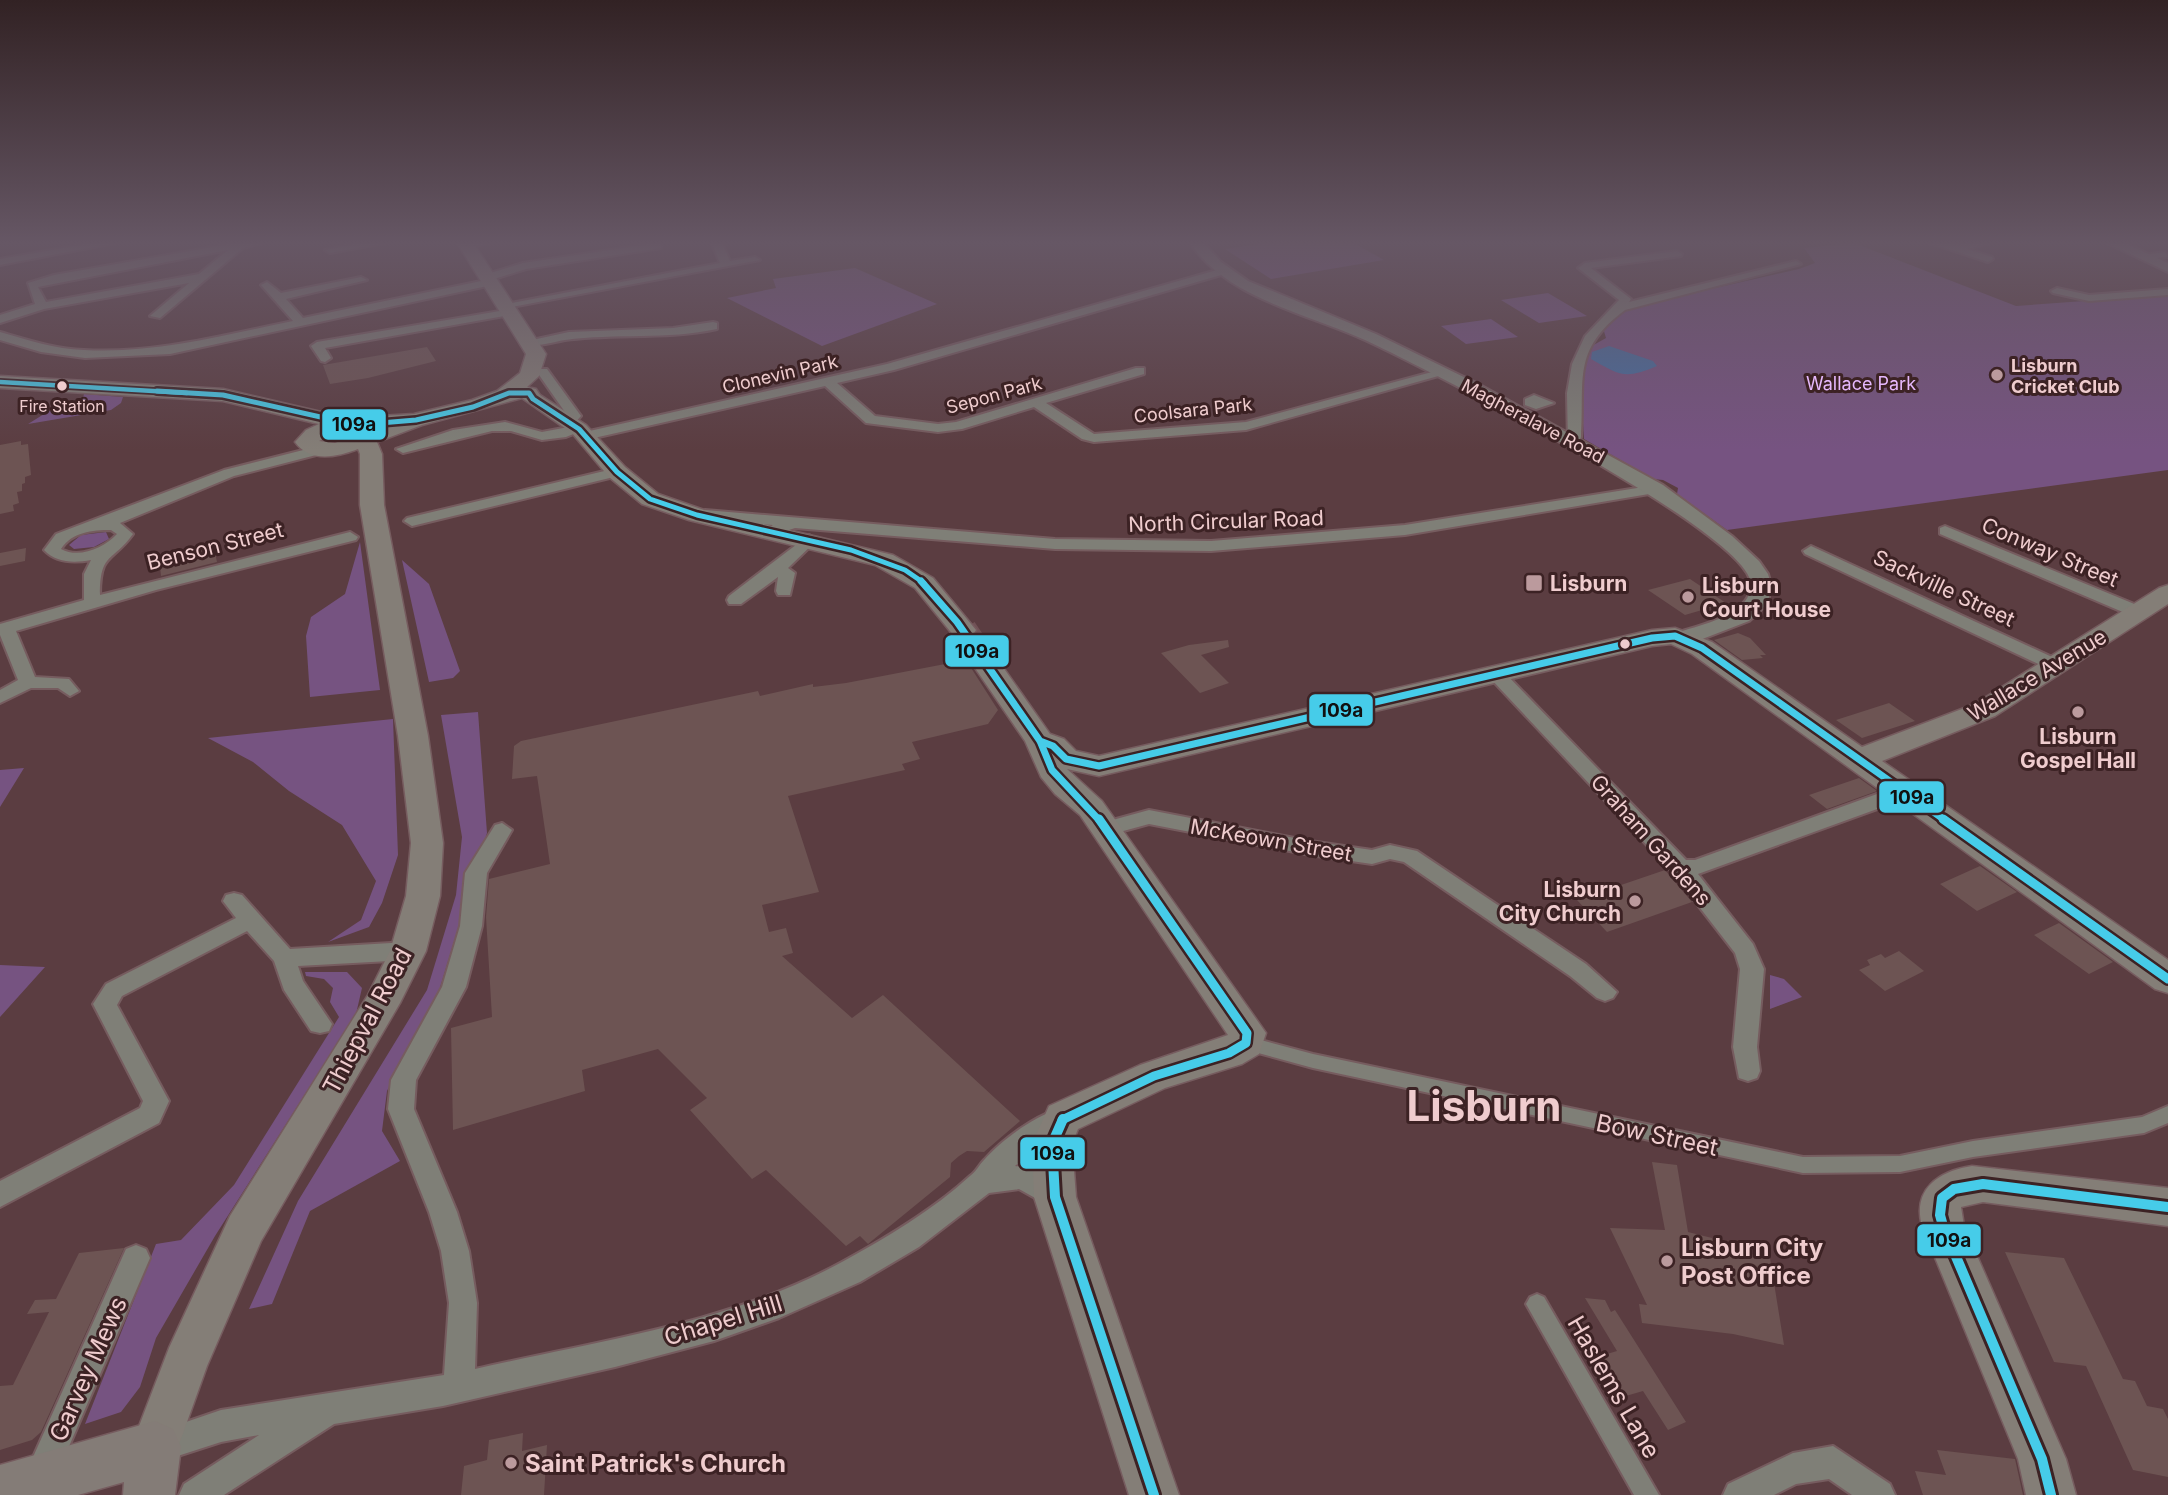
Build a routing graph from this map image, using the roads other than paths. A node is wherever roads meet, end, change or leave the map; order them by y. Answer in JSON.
{"nodes":[{"id":1,"x":27,"y":311,"type":"edge"},
{"id":2,"x":162,"y":311,"type":"edge"},
{"id":3,"x":291,"y":311,"type":"edge"},
{"id":4,"x":353,"y":311,"type":"edge"},
{"id":5,"x":510,"y":311,"type":"edge"},
{"id":6,"x":526,"y":311,"type":"edge"},
{"id":7,"x":1087,"y":311,"type":"edge"},
{"id":8,"x":1306,"y":311,"type":"edge"},
{"id":9,"x":1617,"y":311,"type":"edge"},
{"id":10,"x":512,"y":314,"type":"junction"},
{"id":11,"x":156,"y":316,"type":"dead end"},
{"id":12,"x":0,"y":319,"type":"edge"},
{"id":13,"x":302,"y":324,"type":"junction"},
{"id":14,"x":713,"y":326,"type":"dead end"},
{"id":15,"x":436,"y":329,"type":"dead end"},
{"id":16,"x":0,"y":336,"type":"edge"},
{"id":17,"x":529,"y":342,"type":"junction"},
{"id":18,"x":325,"y":358,"type":"dead end"},
{"id":19,"x":1140,"y":371,"type":"dead end"},
{"id":20,"x":1443,"y":373,"type":"junction"},
{"id":21,"x":827,"y":381,"type":"junction"},
{"id":22,"x":0,"y":382,"type":"edge"},
{"id":23,"x":534,"y":387,"type":"junction"},
{"id":24,"x":556,"y":391,"type":"junction"},
{"id":25,"x":505,"y":401,"type":"junction"},
{"id":26,"x":1035,"y":402,"type":"junction"},
{"id":27,"x":268,"y":404,"type":"junction"},
{"id":28,"x":572,"y":425,"type":"junction"},
{"id":29,"x":359,"y":431,"type":"junction"},
{"id":30,"x":1573,"y":442,"type":"junction"},
{"id":31,"x":316,"y":444,"type":"junction"},
{"id":32,"x":403,"y":449,"type":"dead end"},
{"id":33,"x":617,"y":472,"type":"junction"},
{"id":34,"x":371,"y":477,"type":"junction"},
{"id":35,"x":1656,"y":489,"type":"junction"},
{"id":36,"x":182,"y":491,"type":"junction"},
{"id":37,"x":697,"y":515,"type":"junction"},
{"id":38,"x":412,"y":521,"type":"dead end"},
{"id":39,"x":100,"y":525,"type":"junction"},
{"id":40,"x":124,"y":530,"type":"junction"},
{"id":41,"x":802,"y":531,"type":"junction"},
{"id":42,"x":1945,"y":531,"type":"dead end"},
{"id":43,"x":350,"y":537,"type":"dead end"},
{"id":44,"x":105,"y":550,"type":"junction"},
{"id":45,"x":1811,"y":551,"type":"dead end"},
{"id":46,"x":71,"y":557,"type":"junction"},
{"id":47,"x":777,"y":570,"type":"junction"},
{"id":48,"x":92,"y":574,"type":"junction"},
{"id":49,"x":785,"y":591,"type":"dead end"},
{"id":50,"x":2168,"y":593,"type":"edge"},
{"id":51,"x":735,"y":600,"type":"dead end"},
{"id":52,"x":92,"y":603,"type":"junction"},
{"id":53,"x":2138,"y":612,"type":"junction"},
{"id":54,"x":3,"y":629,"type":"edge"},
{"id":55,"x":1684,"y":638,"type":"junction"},
{"id":56,"x":2057,"y":666,"type":"junction"},
{"id":57,"x":1497,"y":675,"type":"junction"},
{"id":58,"x":28,"y":682,"type":"junction"},
{"id":59,"x":70,"y":691,"type":"dead end"},
{"id":60,"x":0,"y":697,"type":"edge"},
{"id":61,"x":1040,"y":741,"type":"junction"},
{"id":62,"x":1860,"y":759,"type":"junction"},
{"id":63,"x":1121,"y":762,"type":"junction"},
{"id":64,"x":1906,"y":791,"type":"junction"},
{"id":65,"x":1098,"y":819,"type":"junction"},
{"id":66,"x":502,"y":830,"type":"dead end"},
{"id":67,"x":1681,"y":868,"type":"junction"},
{"id":68,"x":408,"y":951,"type":"junction"},
{"id":69,"x":284,"y":958,"type":"junction"},
{"id":70,"x":2168,"y":979,"type":"edge"},
{"id":71,"x":1605,"y":992,"type":"dead end"},
{"id":72,"x":320,"y":1024,"type":"dead end"},
{"id":73,"x":1246,"y":1043,"type":"junction"},
{"id":74,"x":1748,"y":1071,"type":"dead end"},
{"id":75,"x":2168,"y":1114,"type":"edge"},
{"id":76,"x":1063,"y":1118,"type":"junction"},
{"id":77,"x":981,"y":1184,"type":"junction"},
{"id":78,"x":0,"y":1195,"type":"edge"},
{"id":79,"x":1055,"y":1198,"type":"junction"},
{"id":80,"x":2168,"y":1207,"type":"edge"},
{"id":81,"x":136,"y":1258,"type":"dead end"},
{"id":82,"x":1537,"y":1304,"type":"dead end"},
{"id":83,"x":459,"y":1387,"type":"junction"},
{"id":84,"x":332,"y":1407,"type":"junction"},
{"id":85,"x":152,"y":1471,"type":"edge"},
{"id":86,"x":2047,"y":1477,"type":"edge"},
{"id":87,"x":19,"y":1486,"type":"edge"},
{"id":88,"x":195,"y":1495,"type":"edge"},
{"id":89,"x":1154,"y":1495,"type":"edge"},
{"id":90,"x":1647,"y":1495,"type":"edge"},
{"id":91,"x":1739,"y":1495,"type":"edge"},
{"id":92,"x":1879,"y":1495,"type":"edge"},
{"id":93,"x":2075,"y":1495,"type":"edge"}],
"edges":[{"from":1,"to":12,"type":"street"},
{"from":2,"to":11,"type":"street"},
{"from":3,"to":13,"type":"street"},
{"from":4,"to":13,"type":"street"},
{"from":5,"to":10,"type":"main road"},
{"from":6,"to":10,"type":"street"},
{"from":7,"to":21,"type":"street","name":"Clonevin Park"},
{"from":8,"to":20,"type":"street","name":"Magheralave Road"},
{"from":9,"to":30,"type":"street"},
{"from":10,"to":15,"type":"street"},
{"from":10,"to":17,"type":"main road"},
{"from":10,"to":18,"type":"street"},
{"from":13,"to":16,"type":"street"},
{"from":14,"to":17,"type":"street"},
{"from":17,"to":23,"type":"main road"},
{"from":19,"to":26,"type":"street","name":"Sepon Park"},
{"from":20,"to":26,"type":"street","name":"Coolsara Park"},
{"from":20,"to":30,"type":"street","name":"Magheralave Road"},
{"from":21,"to":26,"type":"street","name":"Sepon Park"},
{"from":21,"to":28,"type":"street","name":"Clonevin Park"},
{"from":22,"to":27,"type":"main road"},
{"from":23,"to":24,"type":"street"},
{"from":23,"to":24,"type":"street"},
{"from":23,"to":25,"type":"main road"},
{"from":23,"to":28,"type":"main road"},
{"from":24,"to":28,"type":"street"},
{"from":25,"to":28,"type":"main road"},
{"from":25,"to":29,"type":"main road"},
{"from":27,"to":29,"type":"main road"},
{"from":27,"to":31,"type":"main road"},
{"from":28,"to":32,"type":"street","name":"Clonevin Park"},
{"from":28,"to":33,"type":"main road"},
{"from":29,"to":31,"type":"main road"},
{"from":29,"to":34,"type":"main road","name":"Thiepval Road"},
{"from":30,"to":35,"type":"street","name":"Magheralave Road"},
{"from":31,"to":34,"type":"main road"},
{"from":31,"to":36,"type":"street"},
{"from":33,"to":37,"type":"main road"},
{"from":33,"to":38,"type":"street"},
{"from":34,"to":68,"type":"main road","name":"Thiepval Road"},
{"from":35,"to":41,"type":"street","name":"North Circular Road"},
{"from":35,"to":55,"type":"street","name":"Magheralave Road"},
{"from":36,"to":39,"type":"street"},
{"from":36,"to":40,"type":"street"},
{"from":37,"to":41,"type":"street","name":"North Circular Road"},
{"from":37,"to":41,"type":"main road"},
{"from":39,"to":40,"type":"street"},
{"from":39,"to":46,"type":"street"},
{"from":40,"to":44,"type":"street"},
{"from":41,"to":47,"type":"street"},
{"from":41,"to":61,"type":"main road"},
{"from":42,"to":53,"type":"street","name":"Conway Street"},
{"from":43,"to":52,"type":"street","name":"Benson Street"},
{"from":44,"to":46,"type":"street"},
{"from":44,"to":48,"type":"street"},
{"from":45,"to":56,"type":"street","name":"Sackville Street"},
{"from":46,"to":48,"type":"street"},
{"from":47,"to":49,"type":"street"},
{"from":47,"to":51,"type":"street"},
{"from":48,"to":52,"type":"street"},
{"from":50,"to":53,"type":"main road","name":"Wallace Avenue"},
{"from":52,"to":54,"type":"street","name":"Benson Street"},
{"from":53,"to":56,"type":"main road","name":"Wallace Avenue"},
{"from":54,"to":58,"type":"street"},
{"from":55,"to":57,"type":"main road"},
{"from":55,"to":62,"type":"main road"},
{"from":56,"to":62,"type":"main road","name":"Wallace Avenue"},
{"from":57,"to":63,"type":"main road"},
{"from":57,"to":67,"type":"street","name":"Graham Gardens"},
{"from":58,"to":59,"type":"street"},
{"from":58,"to":60,"type":"street"},
{"from":61,"to":63,"type":"main road"},
{"from":61,"to":65,"type":"main road"},
{"from":62,"to":64,"type":"main road"},
{"from":63,"to":65,"type":"main road"},
{"from":64,"to":67,"type":"street"},
{"from":64,"to":70,"type":"main road"},
{"from":65,"to":71,"type":"street","name":"McKeown Street"},
{"from":65,"to":73,"type":"main road"},
{"from":66,"to":83,"type":"street"},
{"from":67,"to":74,"type":"street","name":"Graham Gardens"},
{"from":68,"to":69,"type":"street"},
{"from":68,"to":85,"type":"main road","name":"Thiepval Road"},
{"from":69,"to":72,"type":"street"},
{"from":69,"to":78,"type":"street"},
{"from":73,"to":75,"type":"street","name":"Bow Street"},
{"from":73,"to":76,"type":"main road"},
{"from":76,"to":77,"type":"street","name":"Chapel Hill"},
{"from":76,"to":79,"type":"main road"},
{"from":77,"to":79,"type":"street"},
{"from":77,"to":83,"type":"street","name":"Chapel Hill"},
{"from":79,"to":89,"type":"main road"},
{"from":80,"to":86,"type":"main road"},
{"from":81,"to":87,"type":"street","name":"Garvey Mews"},
{"from":82,"to":90,"type":"street","name":"Haslems Lane"},
{"from":83,"to":84,"type":"street","name":"Chapel Hill"},
{"from":84,"to":85,"type":"street","name":"Chapel Hill"},
{"from":84,"to":88,"type":"street","name":"Chapel Hill"},
{"from":85,"to":87,"type":"highway"},
{"from":86,"to":93,"type":"main road"},
{"from":91,"to":92,"type":"street"}]}
